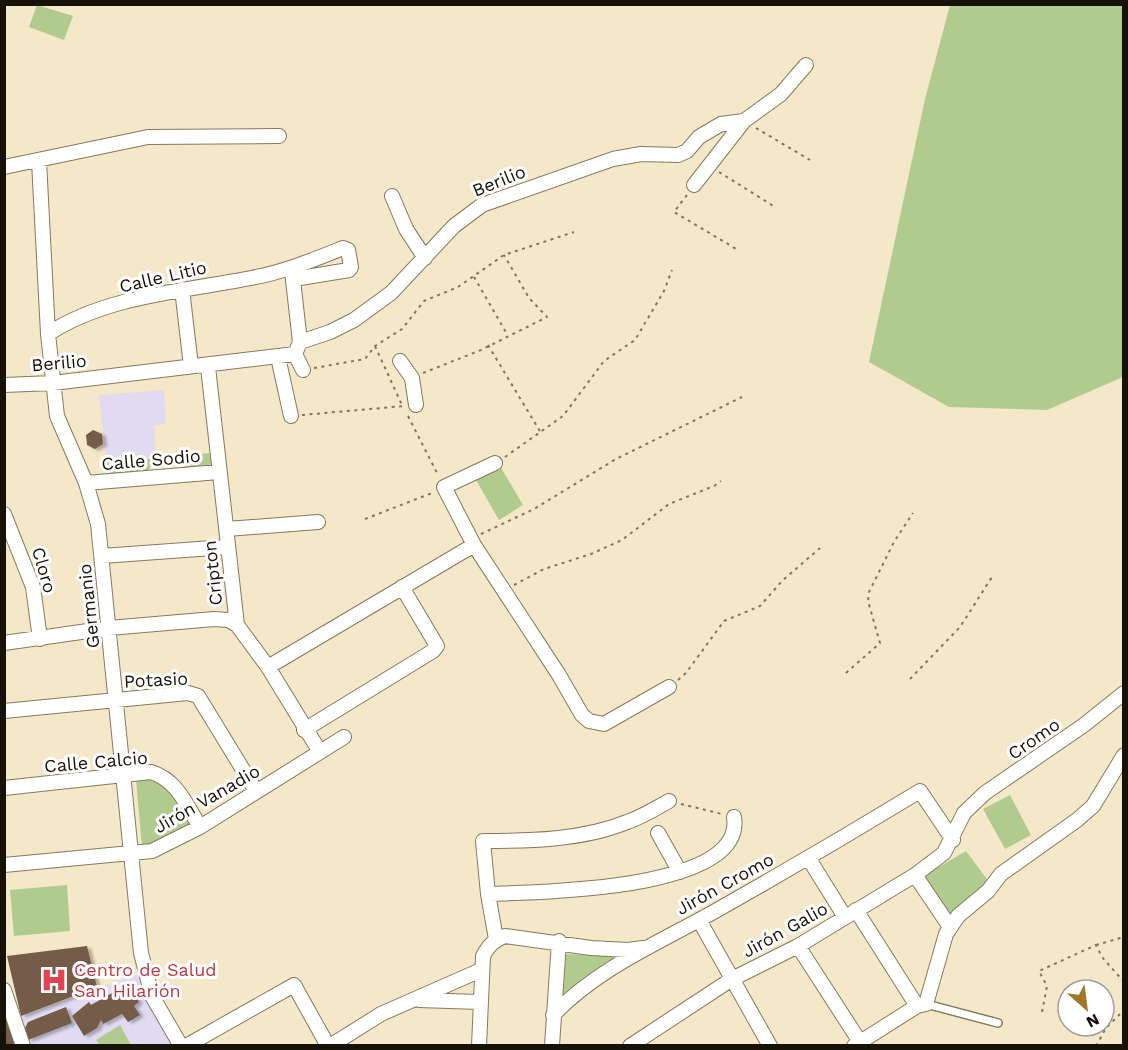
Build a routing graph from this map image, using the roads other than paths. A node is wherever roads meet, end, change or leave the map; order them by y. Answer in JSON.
{"nodes":[{"id":1,"x":806,"y":65,"type":"dead end"},
{"id":2,"x":744,"y":121,"type":"junction"},
{"id":3,"x":279,"y":136,"type":"dead end"},
{"id":4,"x":39,"y":161,"type":"junction"},
{"id":5,"x":4,"y":167,"type":"edge"},
{"id":6,"x":694,"y":185,"type":"road end"},
{"id":7,"x":392,"y":196,"type":"dead end"},
{"id":8,"x":425,"y":258,"type":"junction"},
{"id":9,"x":182,"y":289,"type":"junction"},
{"id":10,"x":48,"y":334,"type":"junction"},
{"id":11,"x":298,"y":348,"type":"junction"},
{"id":12,"x":278,"y":357,"type":"junction"},
{"id":13,"x":400,"y":361,"type":"dead end"},
{"id":14,"x":191,"y":366,"type":"junction"},
{"id":15,"x":208,"y":367,"type":"junction"},
{"id":16,"x":303,"y":370,"type":"road end"},
{"id":17,"x":53,"y":383,"type":"junction"},
{"id":18,"x":4,"y":384,"type":"edge"},
{"id":19,"x":409,"y":405,"type":"road end"},
{"id":20,"x":291,"y":416,"type":"road end"},
{"id":21,"x":495,"y":463,"type":"road end"},
{"id":22,"x":219,"y":472,"type":"junction"},
{"id":23,"x":86,"y":483,"type":"junction"},
{"id":24,"x":4,"y":514,"type":"edge"},
{"id":25,"x":318,"y":522,"type":"dead end"},
{"id":26,"x":227,"y":529,"type":"junction"},
{"id":27,"x":472,"y":542,"type":"junction"},
{"id":28,"x":226,"y":547,"type":"junction"},
{"id":29,"x":102,"y":556,"type":"junction"},
{"id":30,"x":402,"y":586,"type":"junction"},
{"id":31,"x":237,"y":625,"type":"junction"},
{"id":32,"x":109,"y":628,"type":"junction"},
{"id":33,"x":40,"y":639,"type":"junction"},
{"id":34,"x":4,"y":643,"type":"edge"},
{"id":35,"x":268,"y":667,"type":"junction"},
{"id":36,"x":669,"y":687,"type":"road end"},
{"id":37,"x":1124,"y":693,"type":"edge"},
{"id":38,"x":117,"y":701,"type":"junction"},
{"id":39,"x":4,"y":711,"type":"edge"},
{"id":40,"x":304,"y":730,"type":"junction"},
{"id":41,"x":344,"y":737,"type":"dead end"},
{"id":42,"x":320,"y":752,"type":"junction"},
{"id":43,"x":1124,"y":755,"type":"edge"},
{"id":44,"x":124,"y":774,"type":"junction"},
{"id":45,"x":4,"y":788,"type":"edge"},
{"id":46,"x":256,"y":792,"type":"junction"},
{"id":47,"x":669,"y":801,"type":"road end"},
{"id":48,"x":734,"y":817,"type":"road end"},
{"id":49,"x":200,"y":826,"type":"junction"},
{"id":50,"x":658,"y":833,"type":"dead end"},
{"id":51,"x":953,"y":840,"type":"junction"},
{"id":52,"x":132,"y":855,"type":"junction"},
{"id":53,"x":809,"y":859,"type":"junction"},
{"id":54,"x":4,"y":865,"type":"edge"},
{"id":55,"x":680,"y":872,"type":"junction"},
{"id":56,"x":915,"y":875,"type":"junction"},
{"id":57,"x":488,"y":894,"type":"junction"},
{"id":58,"x":851,"y":913,"type":"junction"},
{"id":59,"x":699,"y":920,"type":"junction"},
{"id":60,"x":950,"y":927,"type":"junction"},
{"id":61,"x":496,"y":939,"type":"junction"},
{"id":62,"x":559,"y":941,"type":"junction"},
{"id":63,"x":798,"y":946,"type":"junction"},
{"id":64,"x":648,"y":947,"type":"junction"},
{"id":65,"x":481,"y":970,"type":"junction"},
{"id":66,"x":732,"y":979,"type":"junction"},
{"id":67,"x":4,"y":990,"type":"edge"},
{"id":68,"x":417,"y":999,"type":"junction"},
{"id":69,"x":480,"y":1002,"type":"junction"},
{"id":70,"x":921,"y":1005,"type":"junction"},
{"id":71,"x":553,"y":1015,"type":"junction"},
{"id":72,"x":998,"y":1023,"type":"dead end"},
{"id":73,"x":857,"y":1044,"type":"edge"},
{"id":74,"x":22,"y":1046,"type":"edge"},
{"id":75,"x":181,"y":1046,"type":"edge"},
{"id":76,"x":186,"y":1046,"type":"edge"},
{"id":77,"x":329,"y":1046,"type":"edge"},
{"id":78,"x":479,"y":1046,"type":"edge"},
{"id":79,"x":552,"y":1046,"type":"edge"},
{"id":80,"x":630,"y":1046,"type":"edge"},
{"id":81,"x":770,"y":1046,"type":"edge"}],
"edges":[{"from":1,"to":2,"type":"street"},
{"from":2,"to":6,"type":"street"},
{"from":2,"to":8,"type":"street","name":"Berilio"},
{"from":3,"to":4,"type":"street"},
{"from":4,"to":5,"type":"street"},
{"from":4,"to":10,"type":"street","name":"Germanio"},
{"from":7,"to":8,"type":"street"},
{"from":8,"to":11,"type":"street","name":"Berilio"},
{"from":9,"to":10,"type":"street","name":"Calle Litio"},
{"from":9,"to":11,"type":"street","name":"Calle Litio"},
{"from":9,"to":14,"type":"street"},
{"from":10,"to":17,"type":"street","name":"Germanio"},
{"from":11,"to":12,"type":"street","name":"Berilio"},
{"from":11,"to":16,"type":"street"},
{"from":12,"to":15,"type":"street","name":"Berilio"},
{"from":12,"to":20,"type":"street"},
{"from":13,"to":19,"type":"street"},
{"from":14,"to":15,"type":"street","name":"Berilio"},
{"from":14,"to":17,"type":"street","name":"Berilio"},
{"from":15,"to":22,"type":"street","name":"Cripton"},
{"from":17,"to":18,"type":"street","name":"Berilio"},
{"from":17,"to":23,"type":"street","name":"Germanio"},
{"from":21,"to":27,"type":"street"},
{"from":22,"to":23,"type":"street","name":"Calle Sodio"},
{"from":22,"to":26,"type":"street","name":"Cripton"},
{"from":23,"to":29,"type":"street","name":"Germanio"},
{"from":24,"to":33,"type":"street","name":"Cloro"},
{"from":25,"to":26,"type":"street"},
{"from":26,"to":28,"type":"street","name":"Cripton"},
{"from":27,"to":30,"type":"street"},
{"from":27,"to":36,"type":"street"},
{"from":28,"to":29,"type":"street"},
{"from":28,"to":31,"type":"street","name":"Cripton"},
{"from":29,"to":32,"type":"street","name":"Germanio"},
{"from":30,"to":35,"type":"street"},
{"from":30,"to":40,"type":"street"},
{"from":31,"to":32,"type":"street"},
{"from":31,"to":35,"type":"street","name":"Cripton"},
{"from":32,"to":33,"type":"street"},
{"from":32,"to":38,"type":"street","name":"Germanio"},
{"from":33,"to":34,"type":"street"},
{"from":35,"to":40,"type":"street","name":"Cripton"},
{"from":37,"to":51,"type":"street","name":"Cromo"},
{"from":38,"to":39,"type":"street","name":"Potasio"},
{"from":38,"to":44,"type":"street","name":"Germanio"},
{"from":38,"to":46,"type":"street","name":"Potasio"},
{"from":40,"to":42,"type":"street","name":"Cripton"},
{"from":41,"to":42,"type":"street","name":"Jirón Vanadio"},
{"from":42,"to":46,"type":"street","name":"Jirón Vanadio"},
{"from":43,"to":60,"type":"street"},
{"from":44,"to":45,"type":"street","name":"Calle Calcio"},
{"from":44,"to":49,"type":"street","name":"Calle Calcio"},
{"from":44,"to":52,"type":"street","name":"Germanio"},
{"from":46,"to":49,"type":"street","name":"Jirón Vanadio"},
{"from":47,"to":57,"type":"street"},
{"from":48,"to":55,"type":"street"},
{"from":49,"to":52,"type":"street","name":"Jirón Vanadio"},
{"from":50,"to":55,"type":"street"},
{"from":51,"to":53,"type":"street","name":"Jirón Cromo"},
{"from":51,"to":56,"type":"street","name":"Jirón Galio"},
{"from":52,"to":54,"type":"street","name":"Jirón Vanadio"},
{"from":52,"to":75,"type":"street","name":"Germanio"},
{"from":53,"to":58,"type":"street"},
{"from":53,"to":59,"type":"street","name":"Jirón Cromo"},
{"from":55,"to":57,"type":"street"},
{"from":56,"to":58,"type":"street","name":"Jirón Galio"},
{"from":56,"to":60,"type":"street"},
{"from":57,"to":61,"type":"street"},
{"from":58,"to":63,"type":"street","name":"Jirón Galio"},
{"from":58,"to":70,"type":"street"},
{"from":59,"to":64,"type":"street","name":"Jirón Cromo"},
{"from":59,"to":66,"type":"street"},
{"from":60,"to":70,"type":"street"},
{"from":61,"to":62,"type":"street"},
{"from":61,"to":65,"type":"street"},
{"from":62,"to":64,"type":"street"},
{"from":62,"to":71,"type":"street"},
{"from":63,"to":66,"type":"street","name":"Jirón Galio"},
{"from":63,"to":73,"type":"street"},
{"from":64,"to":71,"type":"street","name":"Jirón Cromo"},
{"from":65,"to":68,"type":"street"},
{"from":65,"to":69,"type":"street"},
{"from":66,"to":80,"type":"street","name":"Jirón Galio"},
{"from":66,"to":81,"type":"street"},
{"from":67,"to":74,"type":"street"},
{"from":68,"to":69,"type":"street"},
{"from":68,"to":77,"type":"street"},
{"from":69,"to":78,"type":"street"},
{"from":70,"to":72,"type":"lane"},
{"from":70,"to":73,"type":"street"},
{"from":71,"to":79,"type":"street"},
{"from":76,"to":77,"type":"street"}]}
